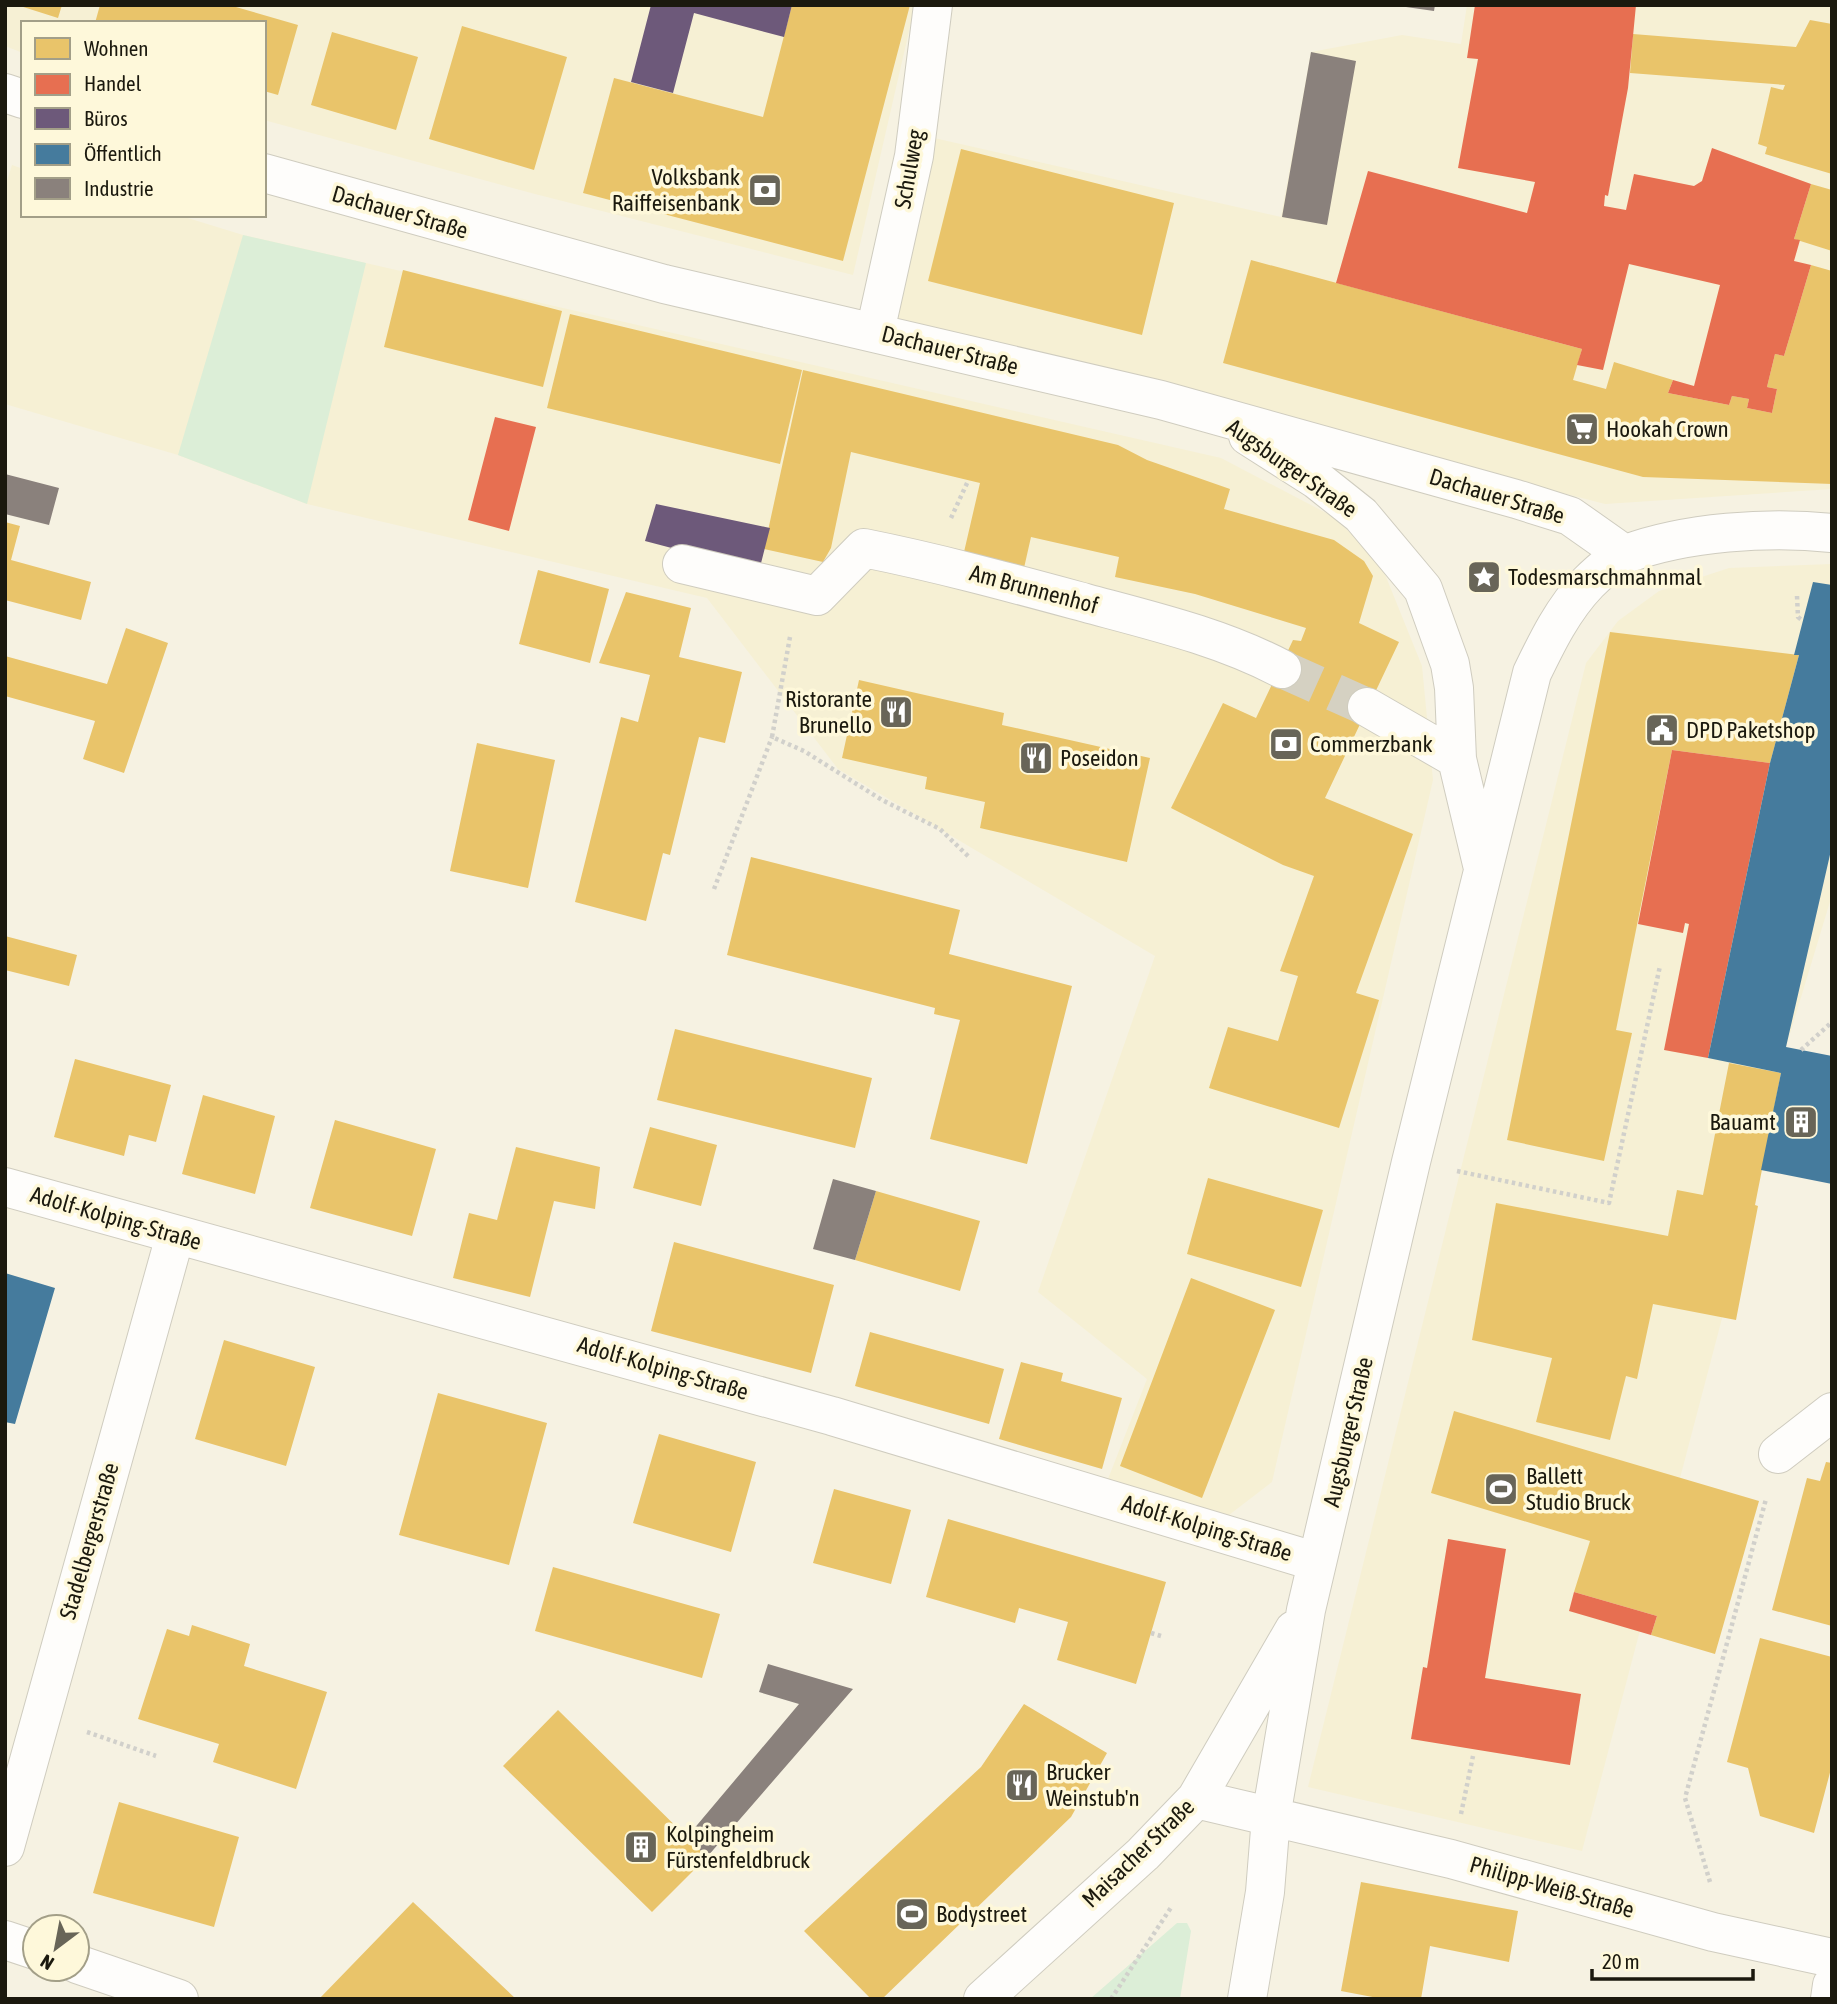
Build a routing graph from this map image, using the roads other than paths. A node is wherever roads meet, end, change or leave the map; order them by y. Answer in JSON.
{"nodes":[{"id":1,"x":933,"y":5,"type":"edge"},
{"id":2,"x":266,"y":174,"type":"edge"},
{"id":3,"x":875,"y":332,"type":"junction"},
{"id":4,"x":1214,"y":415,"type":"junction"},
{"id":5,"x":1832,"y":533,"type":"edge"},
{"id":6,"x":1624,"y":554,"type":"junction"},
{"id":7,"x":682,"y":564,"type":"dead end"},
{"id":8,"x":1282,"y":669,"type":"tunnel mouth"},
{"id":9,"x":1367,"y":707,"type":"tunnel mouth"},
{"id":10,"x":1457,"y":759,"type":"junction"},
{"id":11,"x":1484,"y":872,"type":"junction"},
{"id":12,"x":5,"y":1186,"type":"edge"},
{"id":13,"x":175,"y":1236,"type":"junction"},
{"id":14,"x":1832,"y":1412,"type":"edge"},
{"id":15,"x":1778,"y":1454,"type":"road end"},
{"id":16,"x":1317,"y":1562,"type":"junction"},
{"id":17,"x":1306,"y":1611,"type":"junction"},
{"id":18,"x":1196,"y":1799,"type":"junction"},
{"id":19,"x":1272,"y":1816,"type":"junction"},
{"id":20,"x":5,"y":1847,"type":"edge"},
{"id":21,"x":1832,"y":1958,"type":"edge"},
{"id":22,"x":91,"y":1969,"type":"edge"},
{"id":23,"x":1832,"y":1985,"type":"edge"},
{"id":24,"x":179,"y":1999,"type":"edge"},
{"id":25,"x":983,"y":1999,"type":"edge"},
{"id":26,"x":1247,"y":1999,"type":"edge"},
{"id":27,"x":1830,"y":1999,"type":"edge"}],
"edges":[{"from":1,"to":3,"type":"street","name":"Schulweg"},
{"from":2,"to":3,"type":"street","name":"Dachauer Straße"},
{"from":3,"to":4,"type":"street","name":"Dachauer Straße"},
{"from":4,"to":6,"type":"street","name":"Dachauer Straße"},
{"from":4,"to":10,"type":"street","name":"Augsburger Straße"},
{"from":5,"to":6,"type":"street"},
{"from":6,"to":11,"type":"street","name":"Augsburger Straße"},
{"from":7,"to":8,"type":"street","name":"Am Brunnenhof"},
{"from":9,"to":10,"type":"street"},
{"from":10,"to":11,"type":"street","name":"Augsburger Straße"},
{"from":11,"to":16,"type":"street","name":"Augsburger Straße"},
{"from":12,"to":13,"type":"street","name":"Adolf-Kolping-Straße"},
{"from":13,"to":16,"type":"street","name":"Adolf-Kolping-Straße"},
{"from":13,"to":20,"type":"street","name":"Stadelbergerstraße"},
{"from":14,"to":15,"type":"street"},
{"from":16,"to":17,"type":"street","name":"Augsburger Straße"},
{"from":17,"to":18,"type":"street","name":"Maisacher Straße"},
{"from":17,"to":19,"type":"street","name":"Augsburger Straße"},
{"from":18,"to":19,"type":"street","name":"Philipp-Weiß-Straße"},
{"from":18,"to":25,"type":"street","name":"Maisacher Straße"},
{"from":19,"to":21,"type":"street","name":"Philipp-Weiß-Straße"},
{"from":19,"to":26,"type":"street","name":"Augsburger Straße"},
{"from":22,"to":24,"type":"street"},
{"from":23,"to":27,"type":"street"}]}
